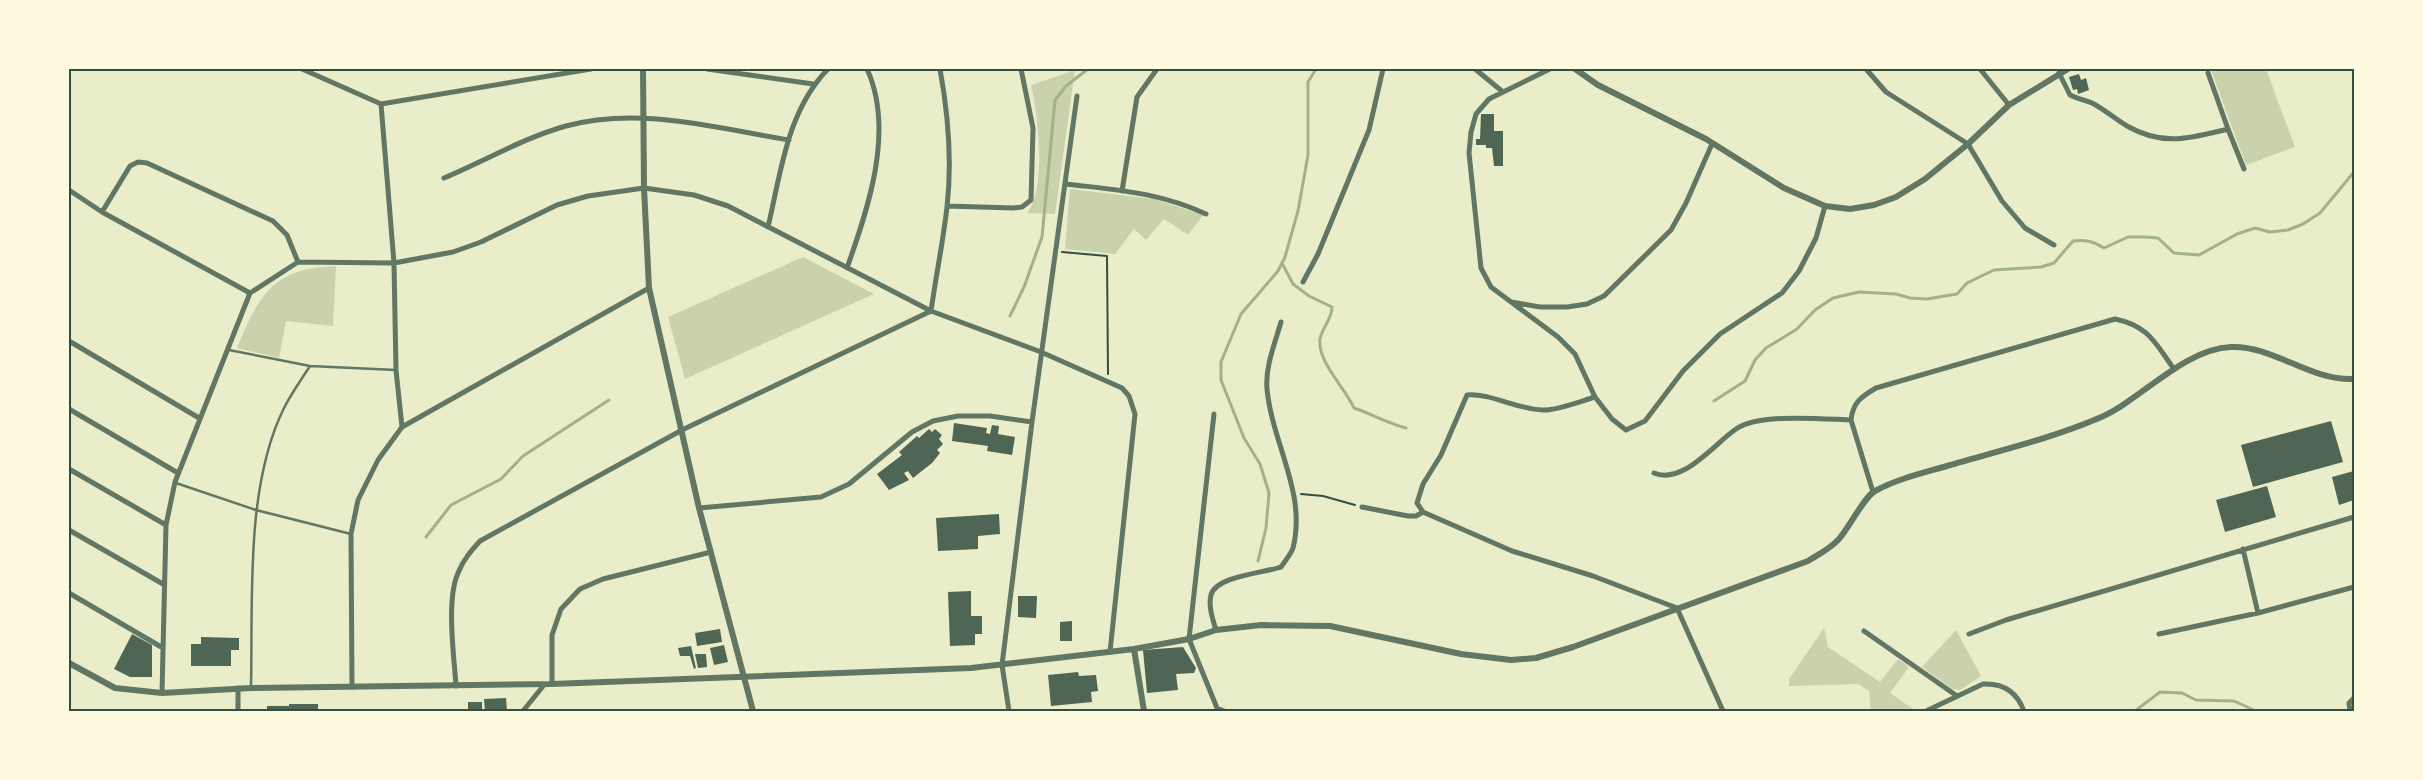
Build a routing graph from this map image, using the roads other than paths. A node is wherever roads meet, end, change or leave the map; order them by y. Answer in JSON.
{"nodes":[{"id":1,"x":302,"y":69,"type":"edge"},
{"id":2,"x":591,"y":69,"type":"edge"},
{"id":3,"x":643,"y":69,"type":"edge"},
{"id":4,"x":707,"y":69,"type":"edge"},
{"id":5,"x":828,"y":69,"type":"edge"},
{"id":6,"x":867,"y":69,"type":"edge"},
{"id":7,"x":940,"y":69,"type":"edge"},
{"id":8,"x":1021,"y":69,"type":"edge"},
{"id":9,"x":1157,"y":69,"type":"edge"},
{"id":10,"x":1383,"y":69,"type":"edge"},
{"id":11,"x":1475,"y":69,"type":"edge"},
{"id":12,"x":1550,"y":69,"type":"edge"},
{"id":13,"x":1575,"y":69,"type":"edge"},
{"id":14,"x":1866,"y":69,"type":"edge"},
{"id":15,"x":1980,"y":69,"type":"edge"},
{"id":16,"x":2068,"y":69,"type":"edge"},
{"id":17,"x":2208,"y":73,"type":"dead end"},
{"id":18,"x":2059,"y":74,"type":"junction"},
{"id":19,"x":813,"y":84,"type":"junction"},
{"id":20,"x":1503,"y":92,"type":"junction"},
{"id":21,"x":1077,"y":96,"type":"dead end"},
{"id":22,"x":381,"y":104,"type":"junction"},
{"id":23,"x":2009,"y":105,"type":"junction"},
{"id":24,"x":643,"y":117,"type":"junction"},
{"id":25,"x":2228,"y":129,"type":"junction"},
{"id":26,"x":788,"y":140,"type":"junction"},
{"id":27,"x":1712,"y":144,"type":"junction"},
{"id":28,"x":1968,"y":144,"type":"junction"},
{"id":29,"x":2244,"y":169,"type":"dead end"},
{"id":30,"x":444,"y":178,"type":"dead end"},
{"id":31,"x":1066,"y":184,"type":"junction"},
{"id":32,"x":644,"y":188,"type":"junction"},
{"id":33,"x":69,"y":190,"type":"edge"},
{"id":34,"x":1122,"y":191,"type":"junction"},
{"id":35,"x":947,"y":206,"type":"junction"},
{"id":36,"x":1825,"y":206,"type":"junction"},
{"id":37,"x":102,"y":212,"type":"junction"},
{"id":38,"x":1206,"y":214,"type":"dead end"},
{"id":39,"x":768,"y":227,"type":"junction"},
{"id":40,"x":2054,"y":245,"type":"dead end"},
{"id":41,"x":298,"y":262,"type":"junction"},
{"id":42,"x":394,"y":263,"type":"junction"},
{"id":43,"x":847,"y":268,"type":"junction"},
{"id":44,"x":1303,"y":282,"type":"dead end"},
{"id":45,"x":649,"y":288,"type":"junction"},
{"id":46,"x":250,"y":293,"type":"junction"},
{"id":47,"x":1508,"y":302,"type":"junction"},
{"id":48,"x":931,"y":311,"type":"junction"},
{"id":49,"x":1281,"y":322,"type":"dead end"},
{"id":50,"x":69,"y":341,"type":"edge"},
{"id":51,"x":228,"y":350,"type":"junction"},
{"id":52,"x":1041,"y":352,"type":"junction"},
{"id":53,"x":310,"y":366,"type":"junction"},
{"id":54,"x":2174,"y":369,"type":"junction"},
{"id":55,"x":396,"y":370,"type":"junction"},
{"id":56,"x":2354,"y":379,"type":"edge"},
{"id":57,"x":1595,"y":397,"type":"junction"},
{"id":58,"x":69,"y":409,"type":"edge"},
{"id":59,"x":1214,"y":414,"type":"dead end"},
{"id":60,"x":199,"y":418,"type":"junction"},
{"id":61,"x":1850,"y":420,"type":"junction"},
{"id":62,"x":1032,"y":422,"type":"junction"},
{"id":63,"x":402,"y":427,"type":"junction"},
{"id":64,"x":682,"y":430,"type":"junction"},
{"id":65,"x":69,"y":469,"type":"edge"},
{"id":66,"x":1654,"y":472,"type":"dead end"},
{"id":67,"x":178,"y":473,"type":"junction"},
{"id":68,"x":175,"y":482,"type":"junction"},
{"id":69,"x":1874,"y":492,"type":"junction"},
{"id":70,"x":1362,"y":507,"type":"road end"},
{"id":71,"x":700,"y":508,"type":"junction"},
{"id":72,"x":256,"y":510,"type":"junction"},
{"id":73,"x":1423,"y":512,"type":"junction"},
{"id":74,"x":2354,"y":517,"type":"edge"},
{"id":75,"x":166,"y":525,"type":"junction"},
{"id":76,"x":69,"y":530,"type":"edge"},
{"id":77,"x":351,"y":534,"type":"junction"},
{"id":78,"x":2243,"y":549,"type":"junction"},
{"id":79,"x":711,"y":552,"type":"junction"},
{"id":80,"x":164,"y":584,"type":"junction"},
{"id":81,"x":2354,"y":587,"type":"edge"},
{"id":82,"x":69,"y":593,"type":"edge"},
{"id":83,"x":1677,"y":608,"type":"junction"},
{"id":84,"x":2258,"y":613,"type":"junction"},
{"id":85,"x":1216,"y":630,"type":"junction"},
{"id":86,"x":1864,"y":631,"type":"dead end"},
{"id":87,"x":1968,"y":634,"type":"dead end"},
{"id":88,"x":2159,"y":634,"type":"dead end"},
{"id":89,"x":1190,"y":639,"type":"junction"},
{"id":90,"x":163,"y":648,"type":"junction"},
{"id":91,"x":1134,"y":649,"type":"junction"},
{"id":92,"x":1110,"y":652,"type":"junction"},
{"id":93,"x":69,"y":663,"type":"edge"},
{"id":94,"x":1002,"y":664,"type":"junction"},
{"id":95,"x":745,"y":678,"type":"junction"},
{"id":96,"x":552,"y":684,"type":"junction"},
{"id":97,"x":544,"y":685,"type":"junction"},
{"id":98,"x":352,"y":686,"type":"junction"},
{"id":99,"x":456,"y":686,"type":"junction"},
{"id":100,"x":238,"y":688,"type":"junction"},
{"id":101,"x":251,"y":688,"type":"junction"},
{"id":102,"x":162,"y":693,"type":"junction"},
{"id":103,"x":1957,"y":696,"type":"junction"},
{"id":104,"x":2354,"y":698,"type":"edge"},
{"id":105,"x":1217,"y":710,"type":"edge"},
{"id":106,"x":238,"y":711,"type":"edge"},
{"id":107,"x":523,"y":711,"type":"edge"},
{"id":108,"x":753,"y":711,"type":"edge"},
{"id":109,"x":1009,"y":711,"type":"edge"},
{"id":110,"x":1144,"y":711,"type":"edge"},
{"id":111,"x":1224,"y":711,"type":"edge"},
{"id":112,"x":1723,"y":711,"type":"edge"},
{"id":113,"x":1926,"y":711,"type":"edge"},
{"id":114,"x":2024,"y":711,"type":"edge"},
{"id":115,"x":2350,"y":711,"type":"edge"}],
"edges":[{"from":1,"to":22,"type":"street"},
{"from":2,"to":22,"type":"street"},
{"from":3,"to":24,"type":"street"},
{"from":4,"to":19,"type":"street"},
{"from":5,"to":19,"type":"street"},
{"from":6,"to":43,"type":"street"},
{"from":7,"to":35,"type":"street"},
{"from":8,"to":35,"type":"street"},
{"from":9,"to":34,"type":"street"},
{"from":10,"to":44,"type":"street"},
{"from":11,"to":20,"type":"street"},
{"from":12,"to":20,"type":"street"},
{"from":13,"to":27,"type":"street"},
{"from":14,"to":28,"type":"street"},
{"from":15,"to":23,"type":"street"},
{"from":16,"to":18,"type":"street"},
{"from":17,"to":25,"type":"street"},
{"from":18,"to":23,"type":"street"},
{"from":18,"to":25,"type":"street"},
{"from":19,"to":26,"type":"street"},
{"from":20,"to":47,"type":"street"},
{"from":21,"to":31,"type":"street"},
{"from":22,"to":42,"type":"street"},
{"from":23,"to":28,"type":"street"},
{"from":24,"to":26,"type":"street"},
{"from":24,"to":30,"type":"street"},
{"from":24,"to":32,"type":"street"},
{"from":25,"to":29,"type":"street"},
{"from":26,"to":39,"type":"street"},
{"from":27,"to":36,"type":"street"},
{"from":27,"to":47,"type":"street"},
{"from":28,"to":36,"type":"street"},
{"from":28,"to":40,"type":"street"},
{"from":31,"to":34,"type":"street"},
{"from":31,"to":52,"type":"street"},
{"from":32,"to":39,"type":"street"},
{"from":32,"to":42,"type":"street"},
{"from":32,"to":45,"type":"street"},
{"from":33,"to":37,"type":"street"},
{"from":34,"to":38,"type":"street"},
{"from":35,"to":48,"type":"street"},
{"from":36,"to":57,"type":"street"},
{"from":37,"to":41,"type":"street"},
{"from":37,"to":46,"type":"street"},
{"from":39,"to":43,"type":"street"},
{"from":41,"to":42,"type":"street"},
{"from":41,"to":46,"type":"street"},
{"from":42,"to":55,"type":"street"},
{"from":43,"to":48,"type":"street"},
{"from":45,"to":63,"type":"street"},
{"from":45,"to":64,"type":"street"},
{"from":46,"to":51,"type":"street"},
{"from":47,"to":57,"type":"street"},
{"from":48,"to":52,"type":"street"},
{"from":48,"to":64,"type":"street"},
{"from":49,"to":85,"type":"street"},
{"from":50,"to":60,"type":"street"},
{"from":51,"to":53,"type":"lane"},
{"from":51,"to":60,"type":"street"},
{"from":52,"to":62,"type":"street"},
{"from":52,"to":92,"type":"street"},
{"from":53,"to":55,"type":"lane"},
{"from":53,"to":72,"type":"lane"},
{"from":54,"to":56,"type":"street"},
{"from":54,"to":61,"type":"street"},
{"from":54,"to":69,"type":"street"},
{"from":55,"to":63,"type":"street"},
{"from":57,"to":73,"type":"street"},
{"from":58,"to":67,"type":"street"},
{"from":59,"to":89,"type":"street"},
{"from":60,"to":67,"type":"street"},
{"from":61,"to":66,"type":"street"},
{"from":61,"to":69,"type":"street"},
{"from":62,"to":71,"type":"street"},
{"from":62,"to":94,"type":"street"},
{"from":63,"to":77,"type":"street"},
{"from":64,"to":71,"type":"street"},
{"from":64,"to":99,"type":"street"},
{"from":65,"to":75,"type":"street"},
{"from":67,"to":68,"type":"street"},
{"from":68,"to":72,"type":"lane"},
{"from":68,"to":75,"type":"street"},
{"from":69,"to":83,"type":"street"},
{"from":70,"to":73,"type":"street"},
{"from":71,"to":79,"type":"street"},
{"from":72,"to":77,"type":"lane"},
{"from":72,"to":101,"type":"lane"},
{"from":73,"to":83,"type":"street"},
{"from":74,"to":78,"type":"street"},
{"from":75,"to":80,"type":"street"},
{"from":76,"to":80,"type":"street"},
{"from":77,"to":98,"type":"street"},
{"from":78,"to":84,"type":"street"},
{"from":78,"to":87,"type":"street"},
{"from":79,"to":95,"type":"street"},
{"from":79,"to":96,"type":"street"},
{"from":80,"to":90,"type":"street"},
{"from":81,"to":84,"type":"street"},
{"from":82,"to":90,"type":"street"},
{"from":83,"to":85,"type":"street"},
{"from":83,"to":112,"type":"street"},
{"from":84,"to":88,"type":"street"},
{"from":85,"to":89,"type":"street"},
{"from":86,"to":103,"type":"street"},
{"from":89,"to":91,"type":"street"},
{"from":89,"to":105,"type":"street"},
{"from":90,"to":102,"type":"street"},
{"from":91,"to":92,"type":"street"},
{"from":91,"to":110,"type":"street"},
{"from":92,"to":94,"type":"street"},
{"from":93,"to":102,"type":"street"},
{"from":94,"to":95,"type":"street"},
{"from":94,"to":109,"type":"street"},
{"from":95,"to":96,"type":"street"},
{"from":95,"to":108,"type":"street"},
{"from":96,"to":97,"type":"street"},
{"from":97,"to":99,"type":"street"},
{"from":97,"to":107,"type":"street"},
{"from":98,"to":99,"type":"street"},
{"from":98,"to":101,"type":"street"},
{"from":100,"to":101,"type":"street"},
{"from":100,"to":102,"type":"street"},
{"from":100,"to":106,"type":"street"},
{"from":103,"to":113,"type":"street"},
{"from":103,"to":114,"type":"street"},
{"from":104,"to":115,"type":"street"},
{"from":105,"to":111,"type":"street"}]}
